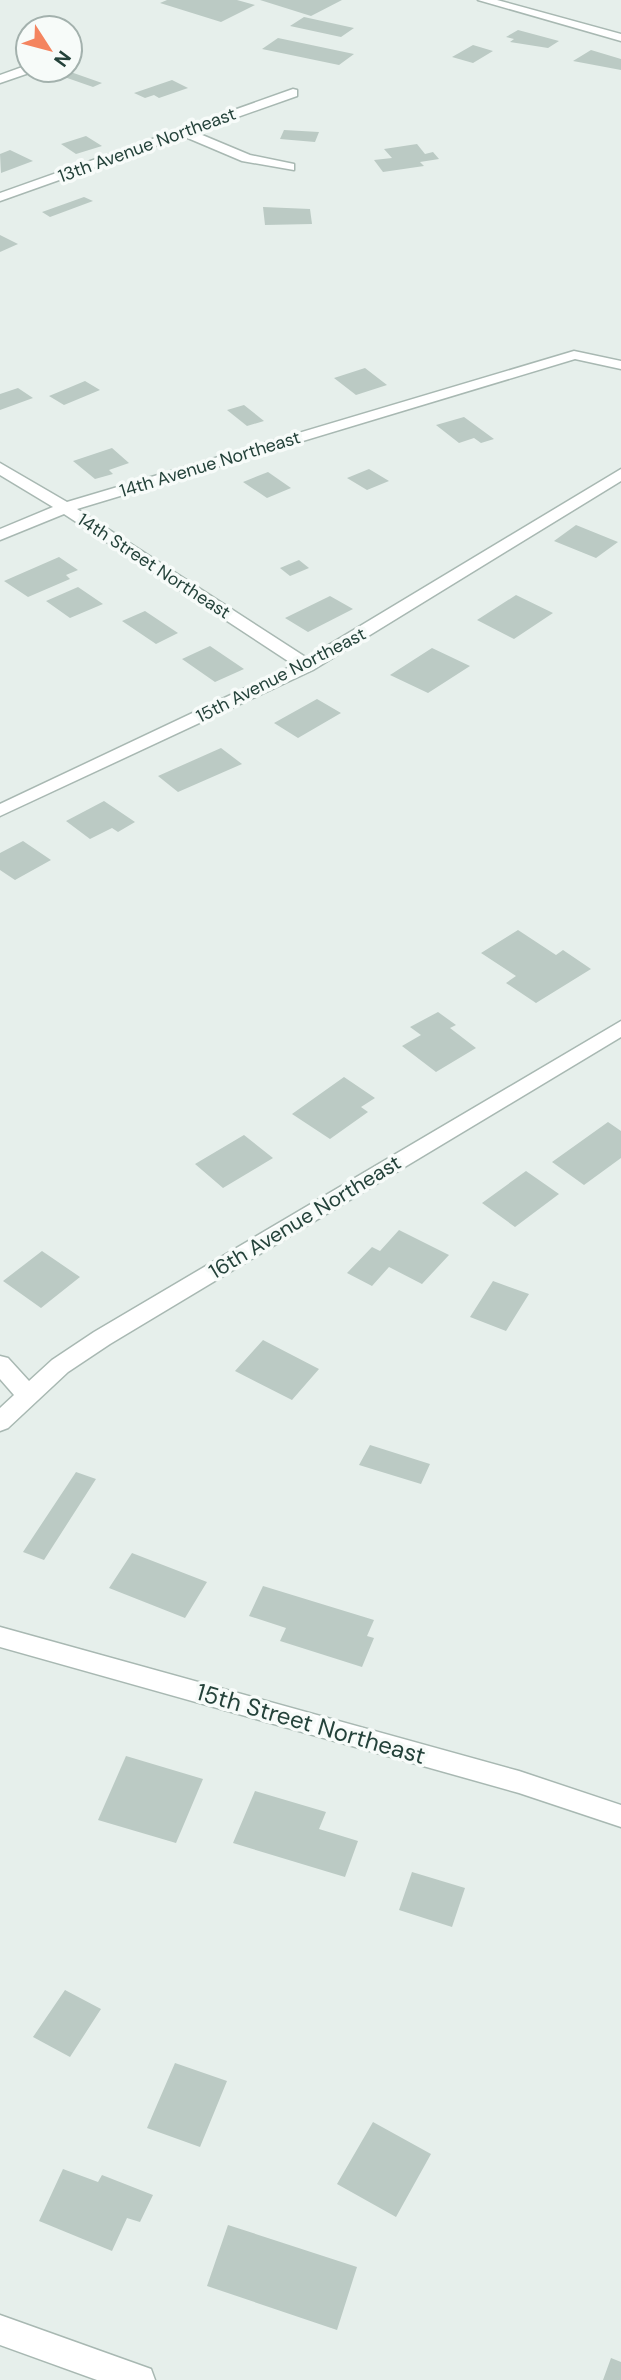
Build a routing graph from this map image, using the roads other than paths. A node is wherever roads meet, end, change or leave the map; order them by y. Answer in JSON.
{"nodes":[{"id":1,"x":484,"y":0,"type":"edge"},
{"id":2,"x":621,"y":38,"type":"edge"},
{"id":3,"x":293,"y":93,"type":"dead end"},
{"id":4,"x":186,"y":133,"type":"junction"},
{"id":5,"x":290,"y":167,"type":"dead end"},
{"id":6,"x":0,"y":197,"type":"edge"},
{"id":7,"x":621,"y":365,"type":"edge"},
{"id":8,"x":0,"y":468,"type":"edge"},
{"id":9,"x":621,"y":474,"type":"edge"},
{"id":10,"x":64,"y":508,"type":"junction"},
{"id":11,"x":0,"y":534,"type":"edge"},
{"id":12,"x":307,"y":666,"type":"junction"},
{"id":13,"x":0,"y":811,"type":"edge"},
{"id":14,"x":621,"y":1028,"type":"edge"},
{"id":15,"x":0,"y":1364,"type":"edge"},
{"id":16,"x":27,"y":1394,"type":"junction"},
{"id":17,"x":0,"y":1422,"type":"edge"},
{"id":18,"x":0,"y":1637,"type":"edge"},
{"id":19,"x":621,"y":1816,"type":"edge"},
{"id":20,"x":0,"y":2330,"type":"edge"},
{"id":21,"x":140,"y":2380,"type":"edge"}],
"edges":[{"from":1,"to":2,"type":"street"},
{"from":3,"to":4,"type":"street","name":"13th Avenue Northeast"},
{"from":4,"to":5,"type":"street"},
{"from":4,"to":6,"type":"street","name":"13th Avenue Northeast"},
{"from":7,"to":10,"type":"street","name":"14th Avenue Northeast"},
{"from":8,"to":10,"type":"street","name":"14th Street Northeast"},
{"from":9,"to":12,"type":"street","name":"15th Avenue Northeast"},
{"from":10,"to":11,"type":"street","name":"14th Avenue Northeast"},
{"from":10,"to":12,"type":"street","name":"14th Street Northeast"},
{"from":12,"to":13,"type":"street","name":"15th Avenue Northeast"},
{"from":14,"to":16,"type":"street","name":"16th Avenue Northeast"},
{"from":15,"to":16,"type":"street"},
{"from":16,"to":17,"type":"street","name":"16th Avenue Northeast"},
{"from":18,"to":19,"type":"street","name":"15th Street Northeast"},
{"from":20,"to":21,"type":"street"}]}
